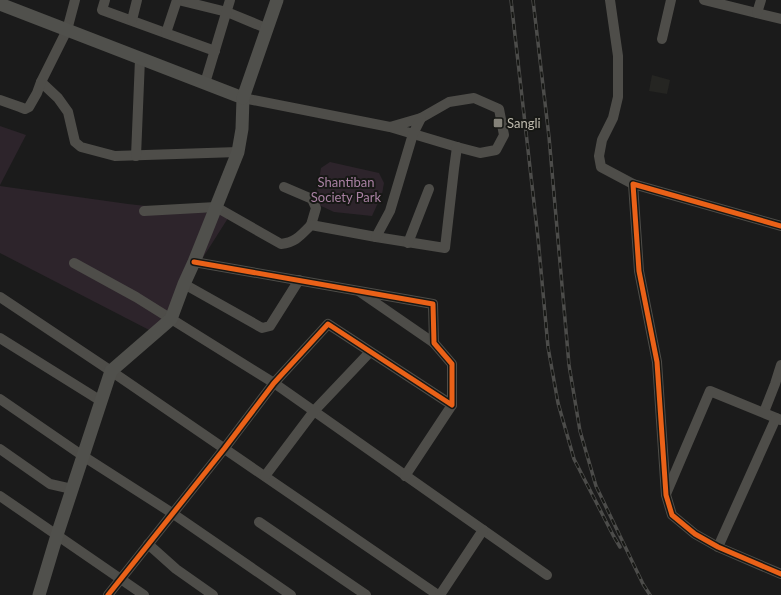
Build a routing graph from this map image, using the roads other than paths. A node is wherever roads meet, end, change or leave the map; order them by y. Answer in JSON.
{"nodes":[{"id":1,"x":75,"y":0,"type":"edge"},
{"id":2,"x":105,"y":0,"type":"edge"},
{"id":3,"x":136,"y":0,"type":"edge"},
{"id":4,"x":177,"y":0,"type":"edge"},
{"id":5,"x":230,"y":0,"type":"edge"},
{"id":6,"x":277,"y":0,"type":"edge"},
{"id":7,"x":610,"y":0,"type":"edge"},
{"id":8,"x":671,"y":0,"type":"edge"},
{"id":9,"x":705,"y":0,"type":"edge"},
{"id":10,"x":761,"y":0,"type":"edge"},
{"id":11,"x":0,"y":4,"type":"edge"},
{"id":12,"x":227,"y":12,"type":"junction"},
{"id":13,"x":757,"y":13,"type":"junction"},
{"id":14,"x":781,"y":19,"type":"edge"},
{"id":15,"x":132,"y":20,"type":"junction"},
{"id":16,"x":268,"y":29,"type":"junction"},
{"id":17,"x":67,"y":30,"type":"junction"},
{"id":18,"x":166,"y":33,"type":"junction"},
{"id":19,"x":662,"y":38,"type":"dead end"},
{"id":20,"x":215,"y":51,"type":"junction"},
{"id":21,"x":140,"y":59,"type":"junction"},
{"id":22,"x":41,"y":82,"type":"junction"},
{"id":23,"x":205,"y":83,"type":"junction"},
{"id":24,"x":243,"y":98,"type":"junction"},
{"id":25,"x":0,"y":100,"type":"edge"},
{"id":26,"x":421,"y":118,"type":"junction"},
{"id":27,"x":390,"y":127,"type":"junction"},
{"id":28,"x":413,"y":134,"type":"junction"},
{"id":29,"x":457,"y":147,"type":"junction"},
{"id":30,"x":238,"y":152,"type":"junction"},
{"id":31,"x":136,"y":156,"type":"junction"},
{"id":32,"x":633,"y":184,"type":"junction"},
{"id":33,"x":284,"y":187,"type":"dead end"},
{"id":34,"x":428,"y":189,"type":"dead end"},
{"id":35,"x":216,"y":207,"type":"junction"},
{"id":36,"x":144,"y":211,"type":"dead end"},
{"id":37,"x":311,"y":225,"type":"junction"},
{"id":38,"x":781,"y":226,"type":"edge"},
{"id":39,"x":376,"y":237,"type":"junction"},
{"id":40,"x":408,"y":243,"type":"junction"},
{"id":41,"x":194,"y":262,"type":"junction"},
{"id":42,"x":74,"y":263,"type":"dead end"},
{"id":43,"x":299,"y":280,"type":"junction"},
{"id":44,"x":184,"y":284,"type":"junction"},
{"id":45,"x":356,"y":290,"type":"junction"},
{"id":46,"x":0,"y":298,"type":"edge"},
{"id":47,"x":171,"y":319,"type":"junction"},
{"id":48,"x":0,"y":338,"type":"edge"},
{"id":49,"x":434,"y":343,"type":"junction"},
{"id":50,"x":370,"y":352,"type":"junction"},
{"id":51,"x":781,"y":366,"type":"edge"},
{"id":52,"x":111,"y":371,"type":"junction"},
{"id":53,"x":274,"y":383,"type":"junction"},
{"id":54,"x":0,"y":399,"type":"edge"},
{"id":55,"x":101,"y":401,"type":"junction"},
{"id":56,"x":452,"y":405,"type":"junction"},
{"id":57,"x":314,"y":412,"type":"junction"},
{"id":58,"x":764,"y":412,"type":"junction"},
{"id":59,"x":779,"y":419,"type":"edge"},
{"id":60,"x":224,"y":448,"type":"junction"},
{"id":61,"x":0,"y":450,"type":"edge"},
{"id":62,"x":83,"y":456,"type":"junction"},
{"id":63,"x":265,"y":476,"type":"junction"},
{"id":64,"x":406,"y":476,"type":"junction"},
{"id":65,"x":72,"y":489,"type":"junction"},
{"id":66,"x":666,"y":495,"type":"junction"},
{"id":67,"x":0,"y":496,"type":"edge"},
{"id":68,"x":172,"y":513,"type":"junction"},
{"id":69,"x":259,"y":522,"type":"dead end"},
{"id":70,"x":483,"y":530,"type":"junction"},
{"id":71,"x":57,"y":535,"type":"junction"},
{"id":72,"x":148,"y":544,"type":"junction"},
{"id":73,"x":718,"y":547,"type":"junction"},
{"id":74,"x":781,"y":574,"type":"edge"},
{"id":75,"x":547,"y":575,"type":"dead end"},
{"id":76,"x":120,"y":578,"type":"junction"},
{"id":77,"x":39,"y":595,"type":"edge"},
{"id":78,"x":108,"y":595,"type":"edge"},
{"id":79,"x":144,"y":595,"type":"edge"},
{"id":80,"x":213,"y":595,"type":"edge"},
{"id":81,"x":291,"y":595,"type":"edge"},
{"id":82,"x":366,"y":595,"type":"edge"},
{"id":83,"x":439,"y":595,"type":"edge"}],
"edges":[{"from":1,"to":17,"type":"street"},
{"from":2,"to":15,"type":"street"},
{"from":3,"to":15,"type":"street"},
{"from":4,"to":12,"type":"street"},
{"from":4,"to":18,"type":"street"},
{"from":5,"to":12,"type":"street"},
{"from":6,"to":16,"type":"main road"},
{"from":7,"to":32,"type":"street"},
{"from":8,"to":19,"type":"street"},
{"from":9,"to":13,"type":"street"},
{"from":10,"to":13,"type":"street"},
{"from":11,"to":17,"type":"main road"},
{"from":12,"to":16,"type":"street"},
{"from":12,"to":20,"type":"street"},
{"from":13,"to":14,"type":"street"},
{"from":15,"to":18,"type":"street"},
{"from":16,"to":24,"type":"main road"},
{"from":17,"to":21,"type":"main road"},
{"from":17,"to":22,"type":"street"},
{"from":18,"to":20,"type":"street"},
{"from":20,"to":23,"type":"street"},
{"from":21,"to":23,"type":"main road"},
{"from":21,"to":31,"type":"street"},
{"from":22,"to":25,"type":"street"},
{"from":22,"to":31,"type":"street"},
{"from":23,"to":24,"type":"main road"},
{"from":24,"to":27,"type":"street"},
{"from":24,"to":30,"type":"main road"},
{"from":26,"to":27,"type":"street"},
{"from":26,"to":28,"type":"street"},
{"from":26,"to":29,"type":"street"},
{"from":27,"to":28,"type":"street"},
{"from":28,"to":29,"type":"street"},
{"from":28,"to":39,"type":"street"},
{"from":29,"to":40,"type":"street"},
{"from":30,"to":31,"type":"street"},
{"from":30,"to":35,"type":"main road"},
{"from":32,"to":38,"type":"street"},
{"from":32,"to":66,"type":"street"},
{"from":33,"to":37,"type":"street"},
{"from":34,"to":40,"type":"street"},
{"from":35,"to":36,"type":"street"},
{"from":35,"to":37,"type":"street"},
{"from":35,"to":41,"type":"main road"},
{"from":37,"to":39,"type":"street"},
{"from":39,"to":40,"type":"street"},
{"from":41,"to":43,"type":"street"},
{"from":41,"to":44,"type":"main road"},
{"from":42,"to":47,"type":"street"},
{"from":43,"to":44,"type":"street"},
{"from":43,"to":45,"type":"street"},
{"from":44,"to":47,"type":"main road"},
{"from":45,"to":49,"type":"street"},
{"from":45,"to":49,"type":"street"},
{"from":46,"to":52,"type":"street"},
{"from":47,"to":52,"type":"main road"},
{"from":47,"to":53,"type":"street"},
{"from":48,"to":55,"type":"street"},
{"from":49,"to":56,"type":"street"},
{"from":50,"to":53,"type":"street"},
{"from":50,"to":56,"type":"street"},
{"from":50,"to":57,"type":"street"},
{"from":51,"to":58,"type":"street"},
{"from":52,"to":55,"type":"main road"},
{"from":52,"to":60,"type":"street"},
{"from":53,"to":57,"type":"street"},
{"from":53,"to":60,"type":"street"},
{"from":54,"to":62,"type":"street"},
{"from":55,"to":62,"type":"main road"},
{"from":56,"to":64,"type":"street"},
{"from":57,"to":63,"type":"street"},
{"from":57,"to":64,"type":"street"},
{"from":58,"to":59,"type":"street"},
{"from":58,"to":66,"type":"street"},
{"from":59,"to":73,"type":"street"},
{"from":60,"to":63,"type":"street"},
{"from":60,"to":68,"type":"street"},
{"from":61,"to":65,"type":"street"},
{"from":62,"to":65,"type":"main road"},
{"from":62,"to":68,"type":"street"},
{"from":63,"to":83,"type":"street"},
{"from":64,"to":70,"type":"street"},
{"from":65,"to":71,"type":"main road"},
{"from":66,"to":73,"type":"street"},
{"from":67,"to":71,"type":"street"},
{"from":68,"to":72,"type":"street"},
{"from":68,"to":81,"type":"street"},
{"from":69,"to":82,"type":"street"},
{"from":70,"to":75,"type":"street"},
{"from":70,"to":83,"type":"street"},
{"from":71,"to":76,"type":"street"},
{"from":71,"to":77,"type":"main road"},
{"from":72,"to":76,"type":"street"},
{"from":72,"to":80,"type":"street"},
{"from":73,"to":74,"type":"street"},
{"from":76,"to":78,"type":"street"},
{"from":76,"to":79,"type":"street"}]}
